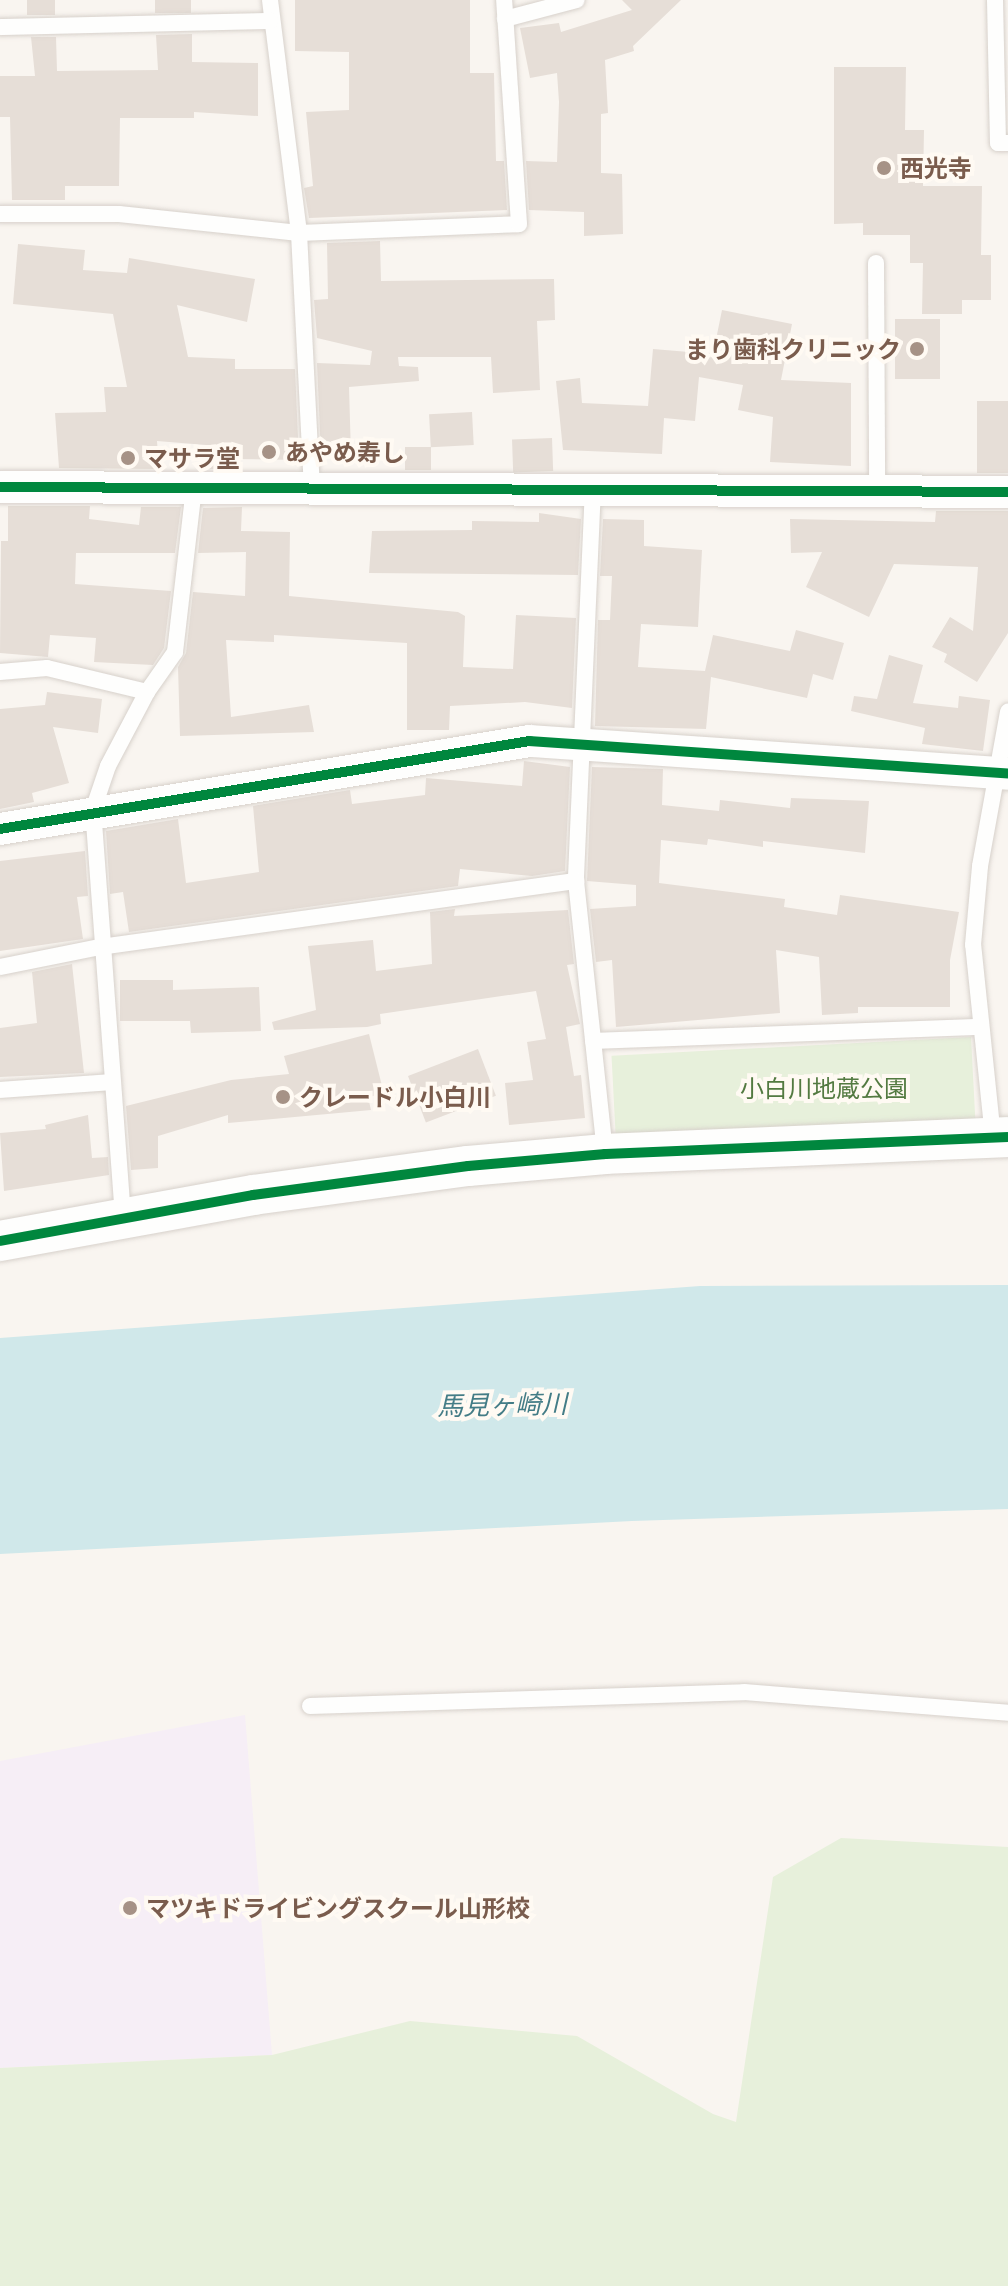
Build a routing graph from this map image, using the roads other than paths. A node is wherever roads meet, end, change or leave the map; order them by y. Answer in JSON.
{"nodes":[{"id":1,"x":270,"y":0,"type":"edge"},
{"id":2,"x":504,"y":0,"type":"edge"},
{"id":3,"x":577,"y":0,"type":"edge"},
{"id":4,"x":995,"y":0,"type":"edge"},
{"id":5,"x":505,"y":19,"type":"junction"},
{"id":6,"x":270,"y":21,"type":"junction"},
{"id":7,"x":0,"y":27,"type":"edge"},
{"id":8,"x":1008,"y":143,"type":"edge"},
{"id":9,"x":0,"y":214,"type":"edge"},
{"id":10,"x":299,"y":233,"type":"junction"},
{"id":11,"x":876,"y":263,"type":"dead end"},
{"id":12,"x":0,"y":487,"type":"edge"},
{"id":13,"x":194,"y":487,"type":"junction"},
{"id":14,"x":593,"y":487,"type":"junction"},
{"id":15,"x":312,"y":489,"type":"junction"},
{"id":16,"x":877,"y":491,"type":"junction"},
{"id":17,"x":1008,"y":492,"type":"edge"},
{"id":18,"x":0,"y":672,"type":"edge"},
{"id":19,"x":147,"y":692,"type":"junction"},
{"id":20,"x":1008,"y":712,"type":"edge"},
{"id":21,"x":584,"y":741,"type":"junction"},
{"id":22,"x":1003,"y":773,"type":"edge"},
{"id":23,"x":93,"y":810,"type":"junction"},
{"id":24,"x":0,"y":829,"type":"edge"},
{"id":25,"x":576,"y":881,"type":"junction"},
{"id":26,"x":100,"y":947,"type":"junction"},
{"id":27,"x":0,"y":967,"type":"edge"},
{"id":28,"x":981,"y":1027,"type":"junction"},
{"id":29,"x":593,"y":1041,"type":"junction"},
{"id":30,"x":112,"y":1082,"type":"junction"},
{"id":31,"x":0,"y":1090,"type":"edge"},
{"id":32,"x":1000,"y":1137,"type":"edge"},
{"id":33,"x":605,"y":1154,"type":"junction"},
{"id":34,"x":123,"y":1217,"type":"junction"},
{"id":35,"x":0,"y":1241,"type":"edge"},
{"id":36,"x":310,"y":1706,"type":"dead end"},
{"id":37,"x":1008,"y":1713,"type":"edge"}],
"edges":[{"from":1,"to":6,"type":"lane"},
{"from":2,"to":5,"type":"lane"},
{"from":3,"to":5,"type":"lane"},
{"from":4,"to":8,"type":"lane"},
{"from":5,"to":10,"type":"lane"},
{"from":6,"to":7,"type":"lane"},
{"from":6,"to":10,"type":"lane"},
{"from":9,"to":10,"type":"lane"},
{"from":10,"to":15,"type":"lane"},
{"from":11,"to":16,"type":"lane"},
{"from":12,"to":13,"type":"street"},
{"from":13,"to":15,"type":"street"},
{"from":13,"to":19,"type":"lane"},
{"from":14,"to":15,"type":"street"},
{"from":14,"to":16,"type":"street"},
{"from":14,"to":21,"type":"lane"},
{"from":16,"to":17,"type":"street"},
{"from":18,"to":19,"type":"lane"},
{"from":19,"to":23,"type":"lane"},
{"from":20,"to":22,"type":"lane"},
{"from":21,"to":22,"type":"street"},
{"from":21,"to":23,"type":"street"},
{"from":21,"to":25,"type":"lane"},
{"from":22,"to":28,"type":"lane"},
{"from":23,"to":24,"type":"street"},
{"from":23,"to":26,"type":"lane"},
{"from":25,"to":26,"type":"lane"},
{"from":25,"to":29,"type":"lane"},
{"from":26,"to":27,"type":"lane"},
{"from":26,"to":30,"type":"lane"},
{"from":28,"to":29,"type":"lane"},
{"from":28,"to":32,"type":"lane"},
{"from":29,"to":33,"type":"lane"},
{"from":30,"to":31,"type":"lane"},
{"from":30,"to":34,"type":"lane"},
{"from":32,"to":33,"type":"street"},
{"from":33,"to":34,"type":"street"},
{"from":34,"to":35,"type":"street"},
{"from":36,"to":37,"type":"lane"}]}
